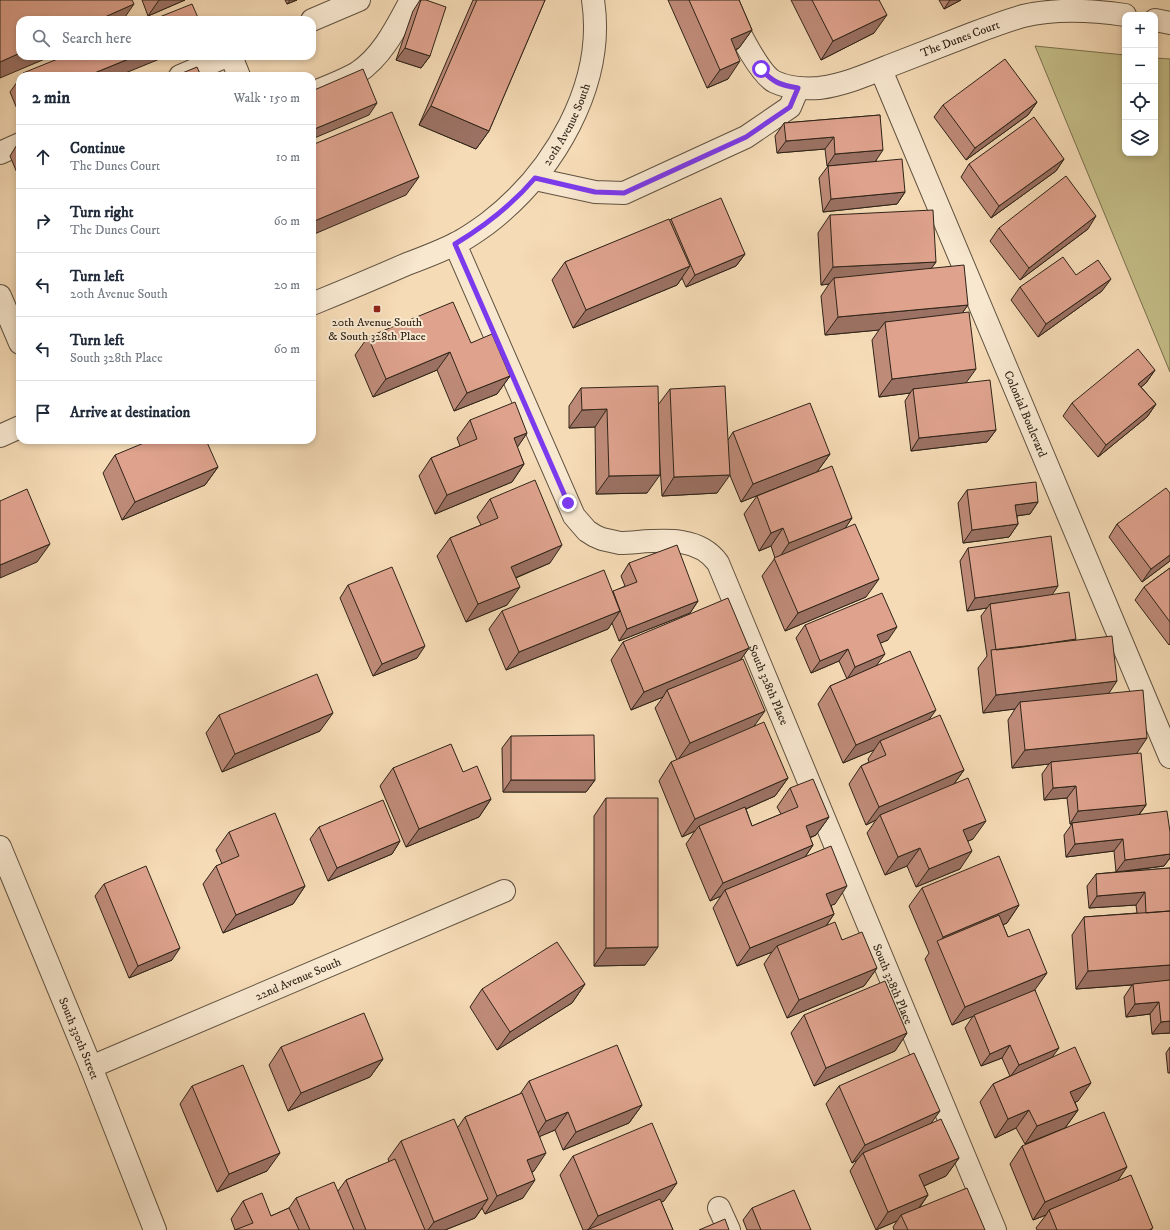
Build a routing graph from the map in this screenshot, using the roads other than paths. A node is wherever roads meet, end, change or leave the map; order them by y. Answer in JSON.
{"nodes":[{"id":1,"x":359,"y":0,"type":"edge"},
{"id":2,"x":412,"y":0,"type":"edge"},
{"id":3,"x":593,"y":0,"type":"edge"},
{"id":4,"x":724,"y":0,"type":"edge"},
{"id":5,"x":1122,"y":15,"type":"edge"},
{"id":6,"x":316,"y":18,"type":"edge"},
{"id":7,"x":1158,"y":21,"type":"edge"},
{"id":8,"x":1170,"y":23,"type":"edge"},
{"id":9,"x":218,"y":60,"type":"edge"},
{"id":10,"x":233,"y":60,"type":"edge"},
{"id":11,"x":881,"y":70,"type":"junction"},
{"id":12,"x":190,"y":72,"type":"edge"},
{"id":13,"x":237,"y":72,"type":"edge"},
{"id":14,"x":798,"y":88,"type":"junction"},
{"id":15,"x":316,"y":91,"type":"edge"},
{"id":16,"x":16,"y":146,"type":"edge"},
{"id":17,"x":0,"y":153,"type":"edge"},
{"id":18,"x":535,"y":178,"type":"junction"},
{"id":19,"x":455,"y":244,"type":"junction"},
{"id":20,"x":0,"y":296,"type":"edge"},
{"id":21,"x":316,"y":302,"type":"edge"},
{"id":22,"x":16,"y":334,"type":"edge"},
{"id":23,"x":16,"y":429,"type":"edge"},
{"id":24,"x":0,"y":436,"type":"edge"},
{"id":25,"x":1170,"y":757,"type":"edge"},
{"id":26,"x":3,"y":861,"type":"edge"},
{"id":27,"x":504,"y":891,"type":"dead end"},
{"id":28,"x":91,"y":1067,"type":"junction"},
{"id":29,"x":719,"y":1208,"type":"dead end"},
{"id":30,"x":155,"y":1230,"type":"edge"},
{"id":31,"x":729,"y":1230,"type":"edge"},
{"id":32,"x":995,"y":1230,"type":"edge"}],
"edges":[{"from":1,"to":6,"type":"street"},
{"from":2,"to":15,"type":"street"},
{"from":3,"to":18,"type":"street","name":"20th Avenue South"},
{"from":4,"to":14,"type":"street","name":"The Dunes Court"},
{"from":5,"to":11,"type":"street","name":"The Dunes Court"},
{"from":7,"to":8,"type":"street"},
{"from":9,"to":12,"type":"street"},
{"from":10,"to":13,"type":"street"},
{"from":11,"to":14,"type":"street","name":"The Dunes Court"},
{"from":11,"to":25,"type":"street","name":"Colonial Boulevard"},
{"from":14,"to":18,"type":"street"},
{"from":16,"to":17,"type":"street"},
{"from":18,"to":19,"type":"street","name":"20th Avenue South"},
{"from":19,"to":21,"type":"street","name":"20th Avenue South"},
{"from":19,"to":32,"type":"street","name":"South 328th Place"},
{"from":20,"to":22,"type":"street"},
{"from":23,"to":24,"type":"street"},
{"from":26,"to":28,"type":"street","name":"South 330th Street"},
{"from":27,"to":28,"type":"street","name":"22nd Avenue South"},
{"from":28,"to":30,"type":"street","name":"South 330th Street"},
{"from":29,"to":31,"type":"street"}]}
